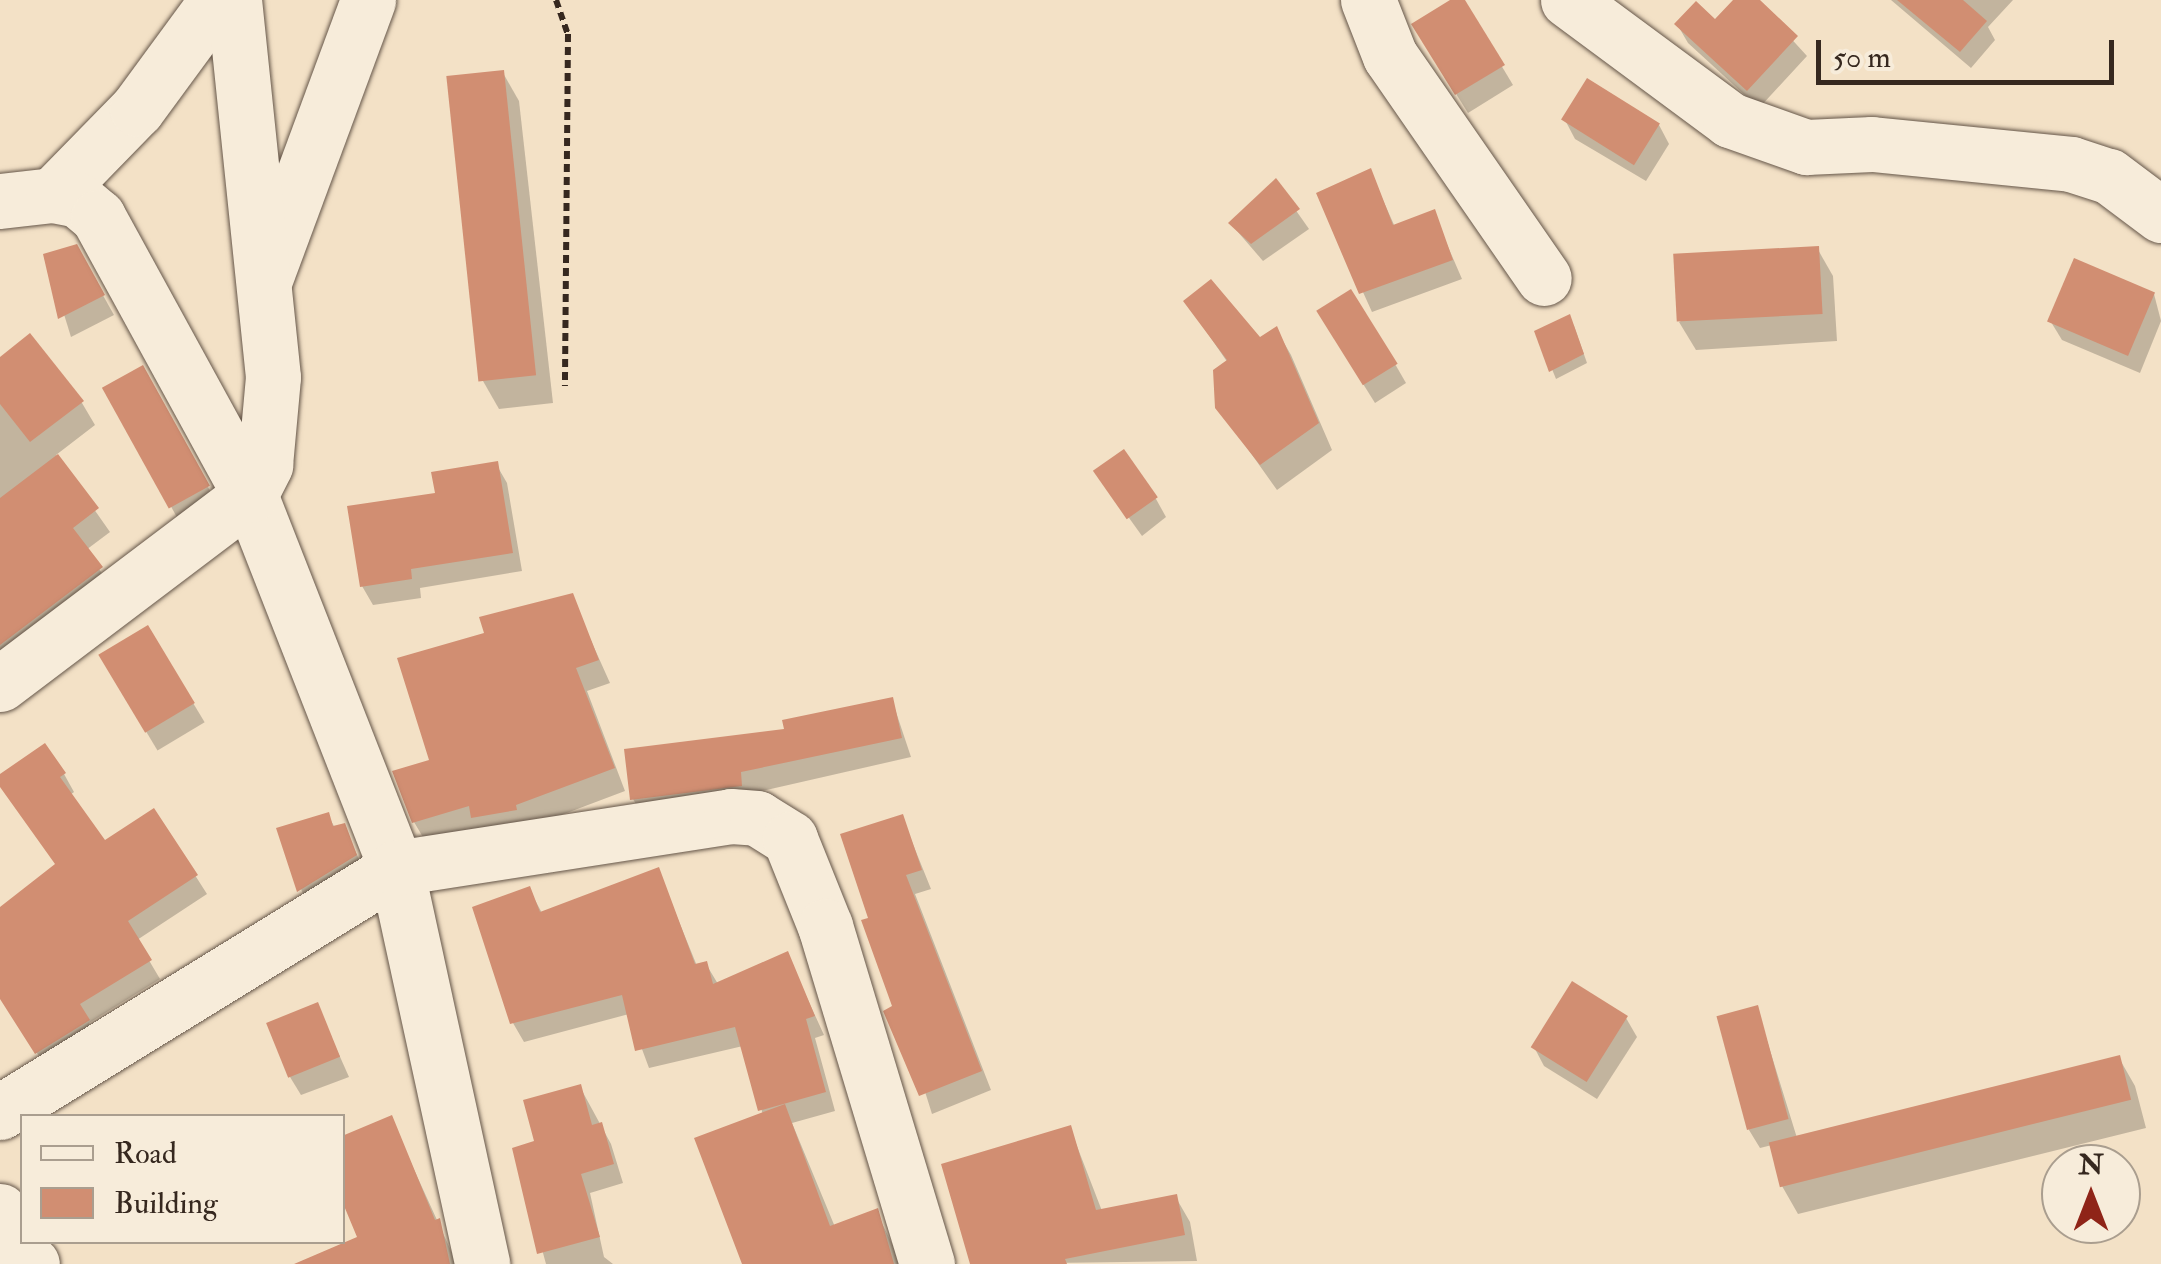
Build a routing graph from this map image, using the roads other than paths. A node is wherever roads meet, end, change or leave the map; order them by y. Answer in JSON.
{"nodes":[{"id":1,"x":218,"y":0,"type":"edge"},
{"id":2,"x":234,"y":0,"type":"edge"},
{"id":3,"x":368,"y":0,"type":"edge"},
{"id":4,"x":1368,"y":0,"type":"edge"},
{"id":5,"x":1568,"y":0,"type":"edge"},
{"id":6,"x":53,"y":195,"type":"junction"},
{"id":7,"x":0,"y":201,"type":"edge"},
{"id":8,"x":2161,"y":215,"type":"edge"},
{"id":9,"x":1544,"y":278,"type":"dead end"},
{"id":10,"x":264,"y":282,"type":"junction"},
{"id":11,"x":250,"y":494,"type":"junction"},
{"id":12,"x":0,"y":684,"type":"edge"},
{"id":13,"x":396,"y":868,"type":"junction"},
{"id":14,"x":0,"y":1112,"type":"edge"},
{"id":15,"x":0,"y":1211,"type":"edge"},
{"id":16,"x":32,"y":1264,"type":"edge"},
{"id":17,"x":482,"y":1264,"type":"edge"},
{"id":18,"x":928,"y":1264,"type":"edge"}],
"edges":[{"from":1,"to":6,"type":"street"},
{"from":2,"to":10,"type":"street"},
{"from":3,"to":10,"type":"street"},
{"from":4,"to":9,"type":"street"},
{"from":5,"to":8,"type":"street"},
{"from":6,"to":7,"type":"street"},
{"from":6,"to":11,"type":"street"},
{"from":10,"to":11,"type":"street"},
{"from":11,"to":12,"type":"street"},
{"from":11,"to":13,"type":"street"},
{"from":13,"to":14,"type":"street"},
{"from":13,"to":17,"type":"street"},
{"from":13,"to":18,"type":"street"},
{"from":15,"to":16,"type":"street"}]}
